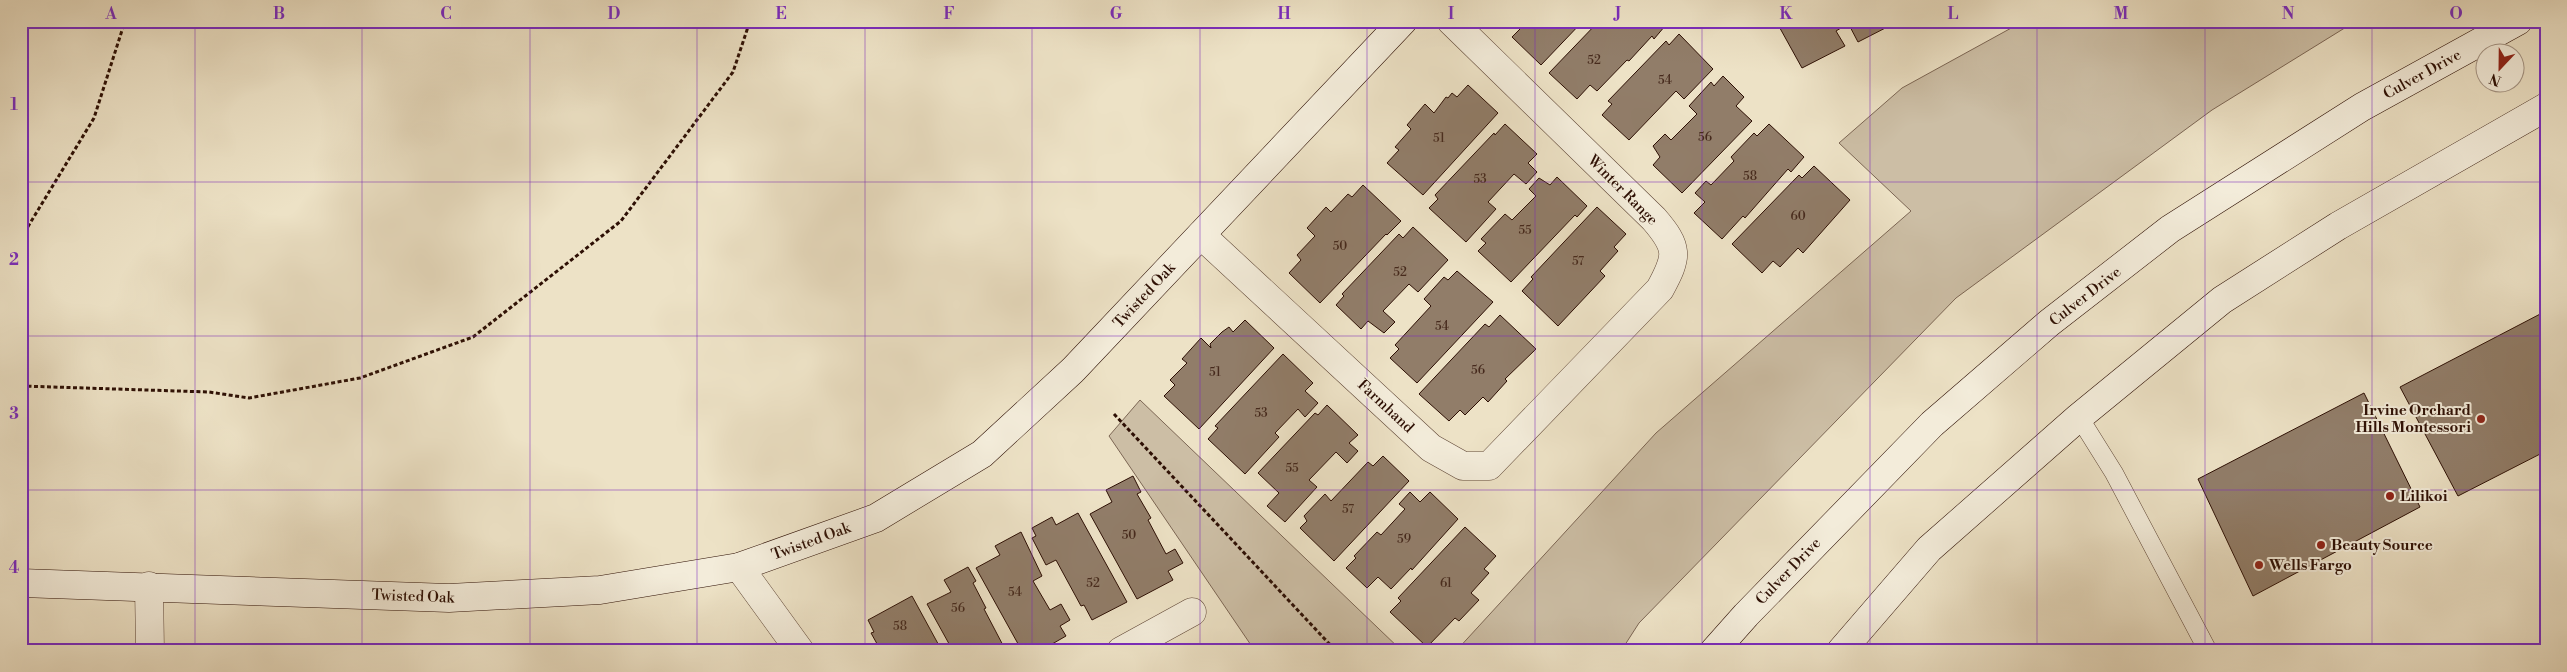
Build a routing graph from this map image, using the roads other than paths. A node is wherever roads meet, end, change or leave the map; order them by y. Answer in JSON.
{"nodes":[{"id":1,"x":1403,"y":21,"type":"edge"},
{"id":2,"x":1451,"y":21,"type":"edge"},
{"id":3,"x":2518,"y":21,"type":"edge"},
{"id":4,"x":2546,"y":107,"type":"edge"},
{"id":5,"x":1200,"y":236,"type":"junction"},
{"id":6,"x":1578,"y":375,"type":"joint"},
{"id":7,"x":2079,"y":417,"type":"junction"},
{"id":8,"x":739,"y":566,"type":"junction"},
{"id":9,"x":21,"y":583,"type":"edge"},
{"id":10,"x":150,"y":586,"type":"junction"},
{"id":11,"x":1192,"y":612,"type":"dead end"},
{"id":12,"x":150,"y":651,"type":"edge"},
{"id":13,"x":800,"y":651,"type":"edge"},
{"id":14,"x":1121,"y":651,"type":"edge"},
{"id":15,"x":1714,"y":651,"type":"edge"},
{"id":16,"x":1841,"y":651,"type":"edge"},
{"id":17,"x":2208,"y":651,"type":"edge"}],
"edges":[{"from":1,"to":5,"type":"street","name":"Twisted Oak"},
{"from":2,"to":6,"type":"street","name":"Winter Range"},
{"from":3,"to":15,"type":"street","name":"Culver Drive"},
{"from":4,"to":7,"type":"street"},
{"from":5,"to":6,"type":"street","name":"Farmhand"},
{"from":5,"to":8,"type":"street","name":"Twisted Oak"},
{"from":7,"to":16,"type":"street"},
{"from":7,"to":17,"type":"lane"},
{"from":8,"to":10,"type":"street","name":"Twisted Oak"},
{"from":8,"to":13,"type":"street"},
{"from":9,"to":10,"type":"street","name":"Twisted Oak"},
{"from":10,"to":12,"type":"street"},
{"from":11,"to":14,"type":"street"}]}
